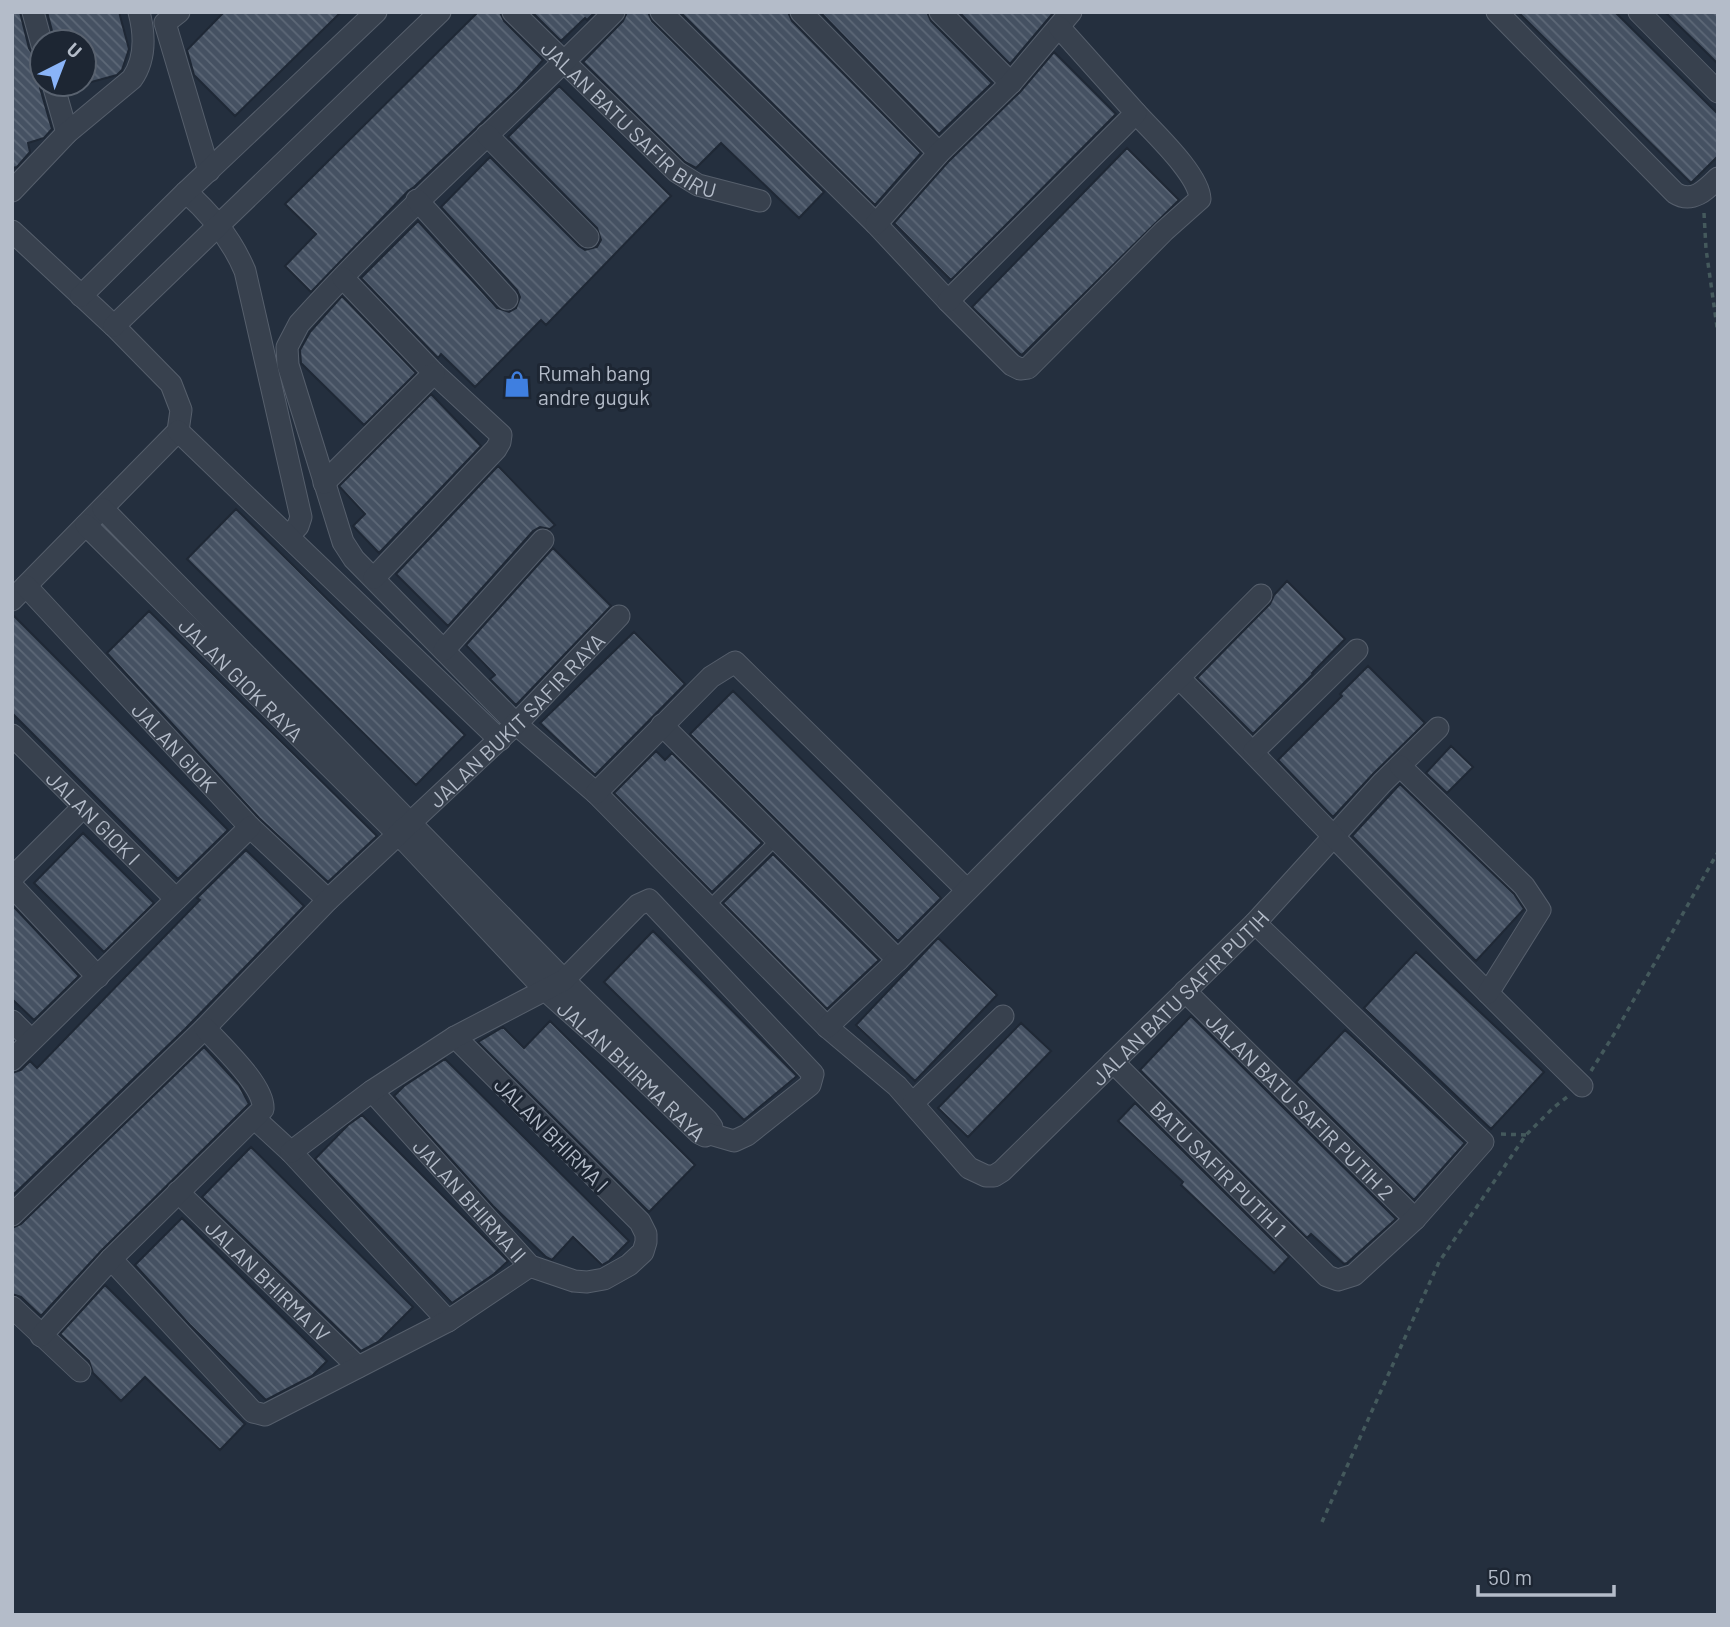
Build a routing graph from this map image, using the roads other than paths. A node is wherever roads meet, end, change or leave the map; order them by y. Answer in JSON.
{"nodes":[{"id":1,"x":139,"y":12,"type":"edge"},
{"id":2,"x":376,"y":12,"type":"edge"},
{"id":3,"x":440,"y":12,"type":"edge"},
{"id":4,"x":513,"y":12,"type":"edge"},
{"id":5,"x":614,"y":12,"type":"edge"},
{"id":6,"x":661,"y":12,"type":"edge"},
{"id":7,"x":801,"y":12,"type":"edge"},
{"id":8,"x":940,"y":12,"type":"edge"},
{"id":9,"x":1497,"y":12,"type":"edge"},
{"id":10,"x":1639,"y":12,"type":"edge"},
{"id":11,"x":169,"y":16,"type":"edge"},
{"id":12,"x":1065,"y":20,"type":"edge"},
{"id":13,"x":565,"y":62,"type":"junction"},
{"id":14,"x":1011,"y":83,"type":"junction"},
{"id":15,"x":1718,"y":92,"type":"edge"},
{"id":16,"x":57,"y":98,"type":"edge"},
{"id":17,"x":1136,"y":113,"type":"junction"},
{"id":18,"x":67,"y":133,"type":"junction"},
{"id":19,"x":487,"y":135,"type":"junction"},
{"id":20,"x":939,"y":153,"type":"junction"},
{"id":21,"x":198,"y":185,"type":"junction"},
{"id":22,"x":1711,"y":186,"type":"edge"},
{"id":23,"x":12,"y":191,"type":"edge"},
{"id":24,"x":417,"y":200,"type":"junction"},
{"id":25,"x":760,"y":201,"type":"dead end"},
{"id":26,"x":216,"y":222,"type":"junction"},
{"id":27,"x":876,"y":224,"type":"junction"},
{"id":28,"x":12,"y":231,"type":"edge"},
{"id":29,"x":588,"y":237,"type":"dead end"},
{"id":30,"x":343,"y":278,"type":"junction"},
{"id":31,"x":81,"y":296,"type":"junction"},
{"id":32,"x":508,"y":299,"type":"dead end"},
{"id":33,"x":948,"y":301,"type":"junction"},
{"id":34,"x":114,"y":326,"type":"junction"},
{"id":35,"x":434,"y":373,"type":"junction"},
{"id":36,"x":178,"y":431,"type":"junction"},
{"id":37,"x":315,"y":493,"type":"junction"},
{"id":38,"x":103,"y":509,"type":"junction"},
{"id":39,"x":86,"y":525,"type":"junction"},
{"id":40,"x":288,"y":536,"type":"junction"},
{"id":41,"x":543,"y":540,"type":"dead end"},
{"id":42,"x":162,"y":569,"type":"junction"},
{"id":43,"x":374,"y":578,"type":"junction"},
{"id":44,"x":146,"y":585,"type":"junction"},
{"id":45,"x":19,"y":593,"type":"edge"},
{"id":46,"x":1261,"y":595,"type":"dead end"},
{"id":47,"x":619,"y":616,"type":"dead end"},
{"id":48,"x":444,"y":650,"type":"junction"},
{"id":49,"x":1357,"y":650,"type":"dead end"},
{"id":50,"x":1180,"y":679,"type":"junction"},
{"id":51,"x":662,"y":725,"type":"junction"},
{"id":52,"x":1438,"y":728,"type":"dead end"},
{"id":53,"x":507,"y":732,"type":"junction"},
{"id":54,"x":12,"y":735,"type":"edge"},
{"id":55,"x":1254,"y":751,"type":"junction"},
{"id":56,"x":1400,"y":766,"type":"junction"},
{"id":57,"x":596,"y":793,"type":"junction"},
{"id":58,"x":82,"y":807,"type":"junction"},
{"id":59,"x":250,"y":827,"type":"junction"},
{"id":60,"x":403,"y":828,"type":"junction"},
{"id":61,"x":1334,"y":836,"type":"junction"},
{"id":62,"x":777,"y":839,"type":"junction"},
{"id":63,"x":12,"y":878,"type":"edge"},
{"id":64,"x":12,"y":886,"type":"edge"},
{"id":65,"x":967,"y":890,"type":"junction"},
{"id":66,"x":176,"y":899,"type":"junction"},
{"id":67,"x":328,"y":900,"type":"junction"},
{"id":68,"x":708,"y":907,"type":"junction"},
{"id":69,"x":1255,"y":923,"type":"junction"},
{"id":70,"x":898,"y":960,"type":"junction"},
{"id":71,"x":98,"y":977,"type":"junction"},
{"id":72,"x":564,"y":980,"type":"junction"},
{"id":73,"x":545,"y":990,"type":"junction"},
{"id":74,"x":1185,"y":991,"type":"junction"},
{"id":75,"x":1488,"y":993,"type":"junction"},
{"id":76,"x":1003,"y":1016,"type":"dead end"},
{"id":77,"x":12,"y":1021,"type":"edge"},
{"id":78,"x":827,"y":1027,"type":"junction"},
{"id":79,"x":205,"y":1028,"type":"junction"},
{"id":80,"x":455,"y":1037,"type":"junction"},
{"id":81,"x":31,"y":1040,"type":"junction"},
{"id":82,"x":12,"y":1060,"type":"edge"},
{"id":83,"x":1113,"y":1062,"type":"junction"},
{"id":84,"x":1582,"y":1086,"type":"road end"},
{"id":85,"x":372,"y":1091,"type":"junction"},
{"id":86,"x":913,"y":1103,"type":"junction"},
{"id":87,"x":254,"y":1118,"type":"junction"},
{"id":88,"x":710,"y":1134,"type":"junction"},
{"id":89,"x":291,"y":1152,"type":"junction"},
{"id":90,"x":178,"y":1192,"type":"junction"},
{"id":91,"x":12,"y":1215,"type":"edge"},
{"id":92,"x":1415,"y":1219,"type":"junction"},
{"id":93,"x":646,"y":1234,"type":"joint"},
{"id":94,"x":111,"y":1259,"type":"junction"},
{"id":95,"x":530,"y":1266,"type":"junction"},
{"id":96,"x":12,"y":1307,"type":"edge"},
{"id":97,"x":448,"y":1321,"type":"junction"},
{"id":98,"x":41,"y":1336,"type":"junction"},
{"id":99,"x":358,"y":1367,"type":"junction"},
{"id":100,"x":80,"y":1371,"type":"dead end"}],
"edges":[{"from":1,"to":18,"type":"street"},
{"from":2,"to":21,"type":"street"},
{"from":3,"to":26,"type":"street"},
{"from":4,"to":13,"type":"street","name":"JALAN BATU SAFIR BIRU"},
{"from":5,"to":13,"type":"street"},
{"from":6,"to":27,"type":"street"},
{"from":7,"to":20,"type":"street"},
{"from":8,"to":14,"type":"street"},
{"from":9,"to":22,"type":"street"},
{"from":10,"to":15,"type":"street"},
{"from":11,"to":21,"type":"street"},
{"from":12,"to":14,"type":"street"},
{"from":12,"to":17,"type":"street"},
{"from":13,"to":19,"type":"street"},
{"from":13,"to":25,"type":"street","name":"JALAN BATU SAFIR BIRU"},
{"from":14,"to":20,"type":"street"},
{"from":16,"to":18,"type":"street"},
{"from":17,"to":33,"type":"street"},
{"from":17,"to":33,"type":"street"},
{"from":18,"to":23,"type":"street"},
{"from":19,"to":24,"type":"street"},
{"from":19,"to":29,"type":"street"},
{"from":20,"to":27,"type":"street"},
{"from":21,"to":26,"type":"street"},
{"from":21,"to":31,"type":"street"},
{"from":24,"to":30,"type":"street"},
{"from":24,"to":32,"type":"street"},
{"from":26,"to":34,"type":"street"},
{"from":26,"to":37,"type":"street"},
{"from":27,"to":33,"type":"street"},
{"from":28,"to":31,"type":"street"},
{"from":30,"to":35,"type":"street"},
{"from":30,"to":37,"type":"street"},
{"from":31,"to":34,"type":"street"},
{"from":34,"to":36,"type":"street"},
{"from":35,"to":37,"type":"street"},
{"from":35,"to":43,"type":"street"},
{"from":36,"to":38,"type":"street"},
{"from":36,"to":40,"type":"street"},
{"from":37,"to":40,"type":"street"},
{"from":37,"to":43,"type":"street"},
{"from":38,"to":39,"type":"street"},
{"from":38,"to":42,"type":"street","name":"JALAN GIOK RAYA"},
{"from":39,"to":44,"type":"street","name":"JALAN GIOK RAYA"},
{"from":39,"to":45,"type":"street"},
{"from":40,"to":53,"type":"street"},
{"from":41,"to":48,"type":"street"},
{"from":42,"to":44,"type":"street"},
{"from":42,"to":60,"type":"street","name":"JALAN GIOK RAYA"},
{"from":43,"to":48,"type":"street"},
{"from":44,"to":60,"type":"street","name":"JALAN GIOK RAYA"},
{"from":45,"to":59,"type":"street","name":"JALAN GIOK"},
{"from":46,"to":50,"type":"street"},
{"from":47,"to":53,"type":"street","name":"JALAN BUKIT SAFIR RAYA"},
{"from":48,"to":53,"type":"street"},
{"from":49,"to":55,"type":"street"},
{"from":50,"to":55,"type":"street"},
{"from":50,"to":65,"type":"street"},
{"from":51,"to":57,"type":"street"},
{"from":51,"to":62,"type":"street"},
{"from":51,"to":65,"type":"street"},
{"from":52,"to":56,"type":"street","name":"JALAN BATU SAFIR PUTIH"},
{"from":53,"to":57,"type":"street"},
{"from":53,"to":60,"type":"street","name":"JALAN BUKIT SAFIR RAYA"},
{"from":54,"to":58,"type":"street","name":"JALAN GIOK I"},
{"from":55,"to":61,"type":"street"},
{"from":56,"to":61,"type":"street","name":"JALAN BATU SAFIR PUTIH"},
{"from":56,"to":75,"type":"street"},
{"from":57,"to":68,"type":"street"},
{"from":58,"to":63,"type":"street"},
{"from":58,"to":66,"type":"street","name":"JALAN GIOK I"},
{"from":59,"to":66,"type":"street"},
{"from":59,"to":67,"type":"street","name":"JALAN GIOK"},
{"from":60,"to":67,"type":"street","name":"JALAN BUKIT SAFIR RAYA"},
{"from":60,"to":72,"type":"street","name":"JALAN BHIRMA RAYA"},
{"from":60,"to":73,"type":"street","name":"JALAN BHIRMA RAYA"},
{"from":61,"to":69,"type":"street","name":"JALAN BATU SAFIR PUTIH"},
{"from":61,"to":75,"type":"street"},
{"from":62,"to":68,"type":"lane"},
{"from":62,"to":70,"type":"street"},
{"from":64,"to":71,"type":"street"},
{"from":65,"to":70,"type":"street"},
{"from":66,"to":71,"type":"street"},
{"from":67,"to":79,"type":"street","name":"JALAN BUKIT SAFIR RAYA"},
{"from":68,"to":78,"type":"street"},
{"from":69,"to":74,"type":"street","name":"JALAN BATU SAFIR PUTIH"},
{"from":69,"to":92,"type":"street"},
{"from":70,"to":78,"type":"street"},
{"from":71,"to":81,"type":"street"},
{"from":72,"to":73,"type":"street"},
{"from":72,"to":88,"type":"street","name":"JALAN BHIRMA RAYA"},
{"from":72,"to":88,"type":"street"},
{"from":73,"to":80,"type":"street"},
{"from":73,"to":88,"type":"street","name":"JALAN BHIRMA RAYA"},
{"from":74,"to":83,"type":"street","name":"JALAN BATU SAFIR PUTIH"},
{"from":74,"to":92,"type":"street","name":"JALAN BATU SAFIR PUTIH 2"},
{"from":75,"to":84,"type":"street"},
{"from":76,"to":86,"type":"street"},
{"from":77,"to":81,"type":"street"},
{"from":78,"to":86,"type":"street"},
{"from":79,"to":87,"type":"street"},
{"from":79,"to":91,"type":"street","name":"JALAN BUKIT SAFIR RAYA"},
{"from":80,"to":85,"type":"street"},
{"from":80,"to":93,"type":"street","name":"JALAN BHIRMA I"},
{"from":81,"to":82,"type":"street"},
{"from":83,"to":86,"type":"street","name":"JALAN BATU SAFIR PUTIH"},
{"from":83,"to":92,"type":"street","name":"BATU SAFIR PUTIH 1"},
{"from":85,"to":89,"type":"street"},
{"from":85,"to":95,"type":"street","name":"JALAN BHIRMA II"},
{"from":87,"to":89,"type":"street"},
{"from":87,"to":90,"type":"street"},
{"from":89,"to":97,"type":"street"},
{"from":90,"to":94,"type":"street"},
{"from":90,"to":99,"type":"street","name":"JALAN BHIRMA IV"},
{"from":93,"to":95,"type":"street","name":"JALAN BHIRMA II"},
{"from":94,"to":98,"type":"street"},
{"from":94,"to":99,"type":"street"},
{"from":95,"to":97,"type":"street"},
{"from":96,"to":98,"type":"street"},
{"from":97,"to":99,"type":"street"},
{"from":98,"to":100,"type":"street"}]}
